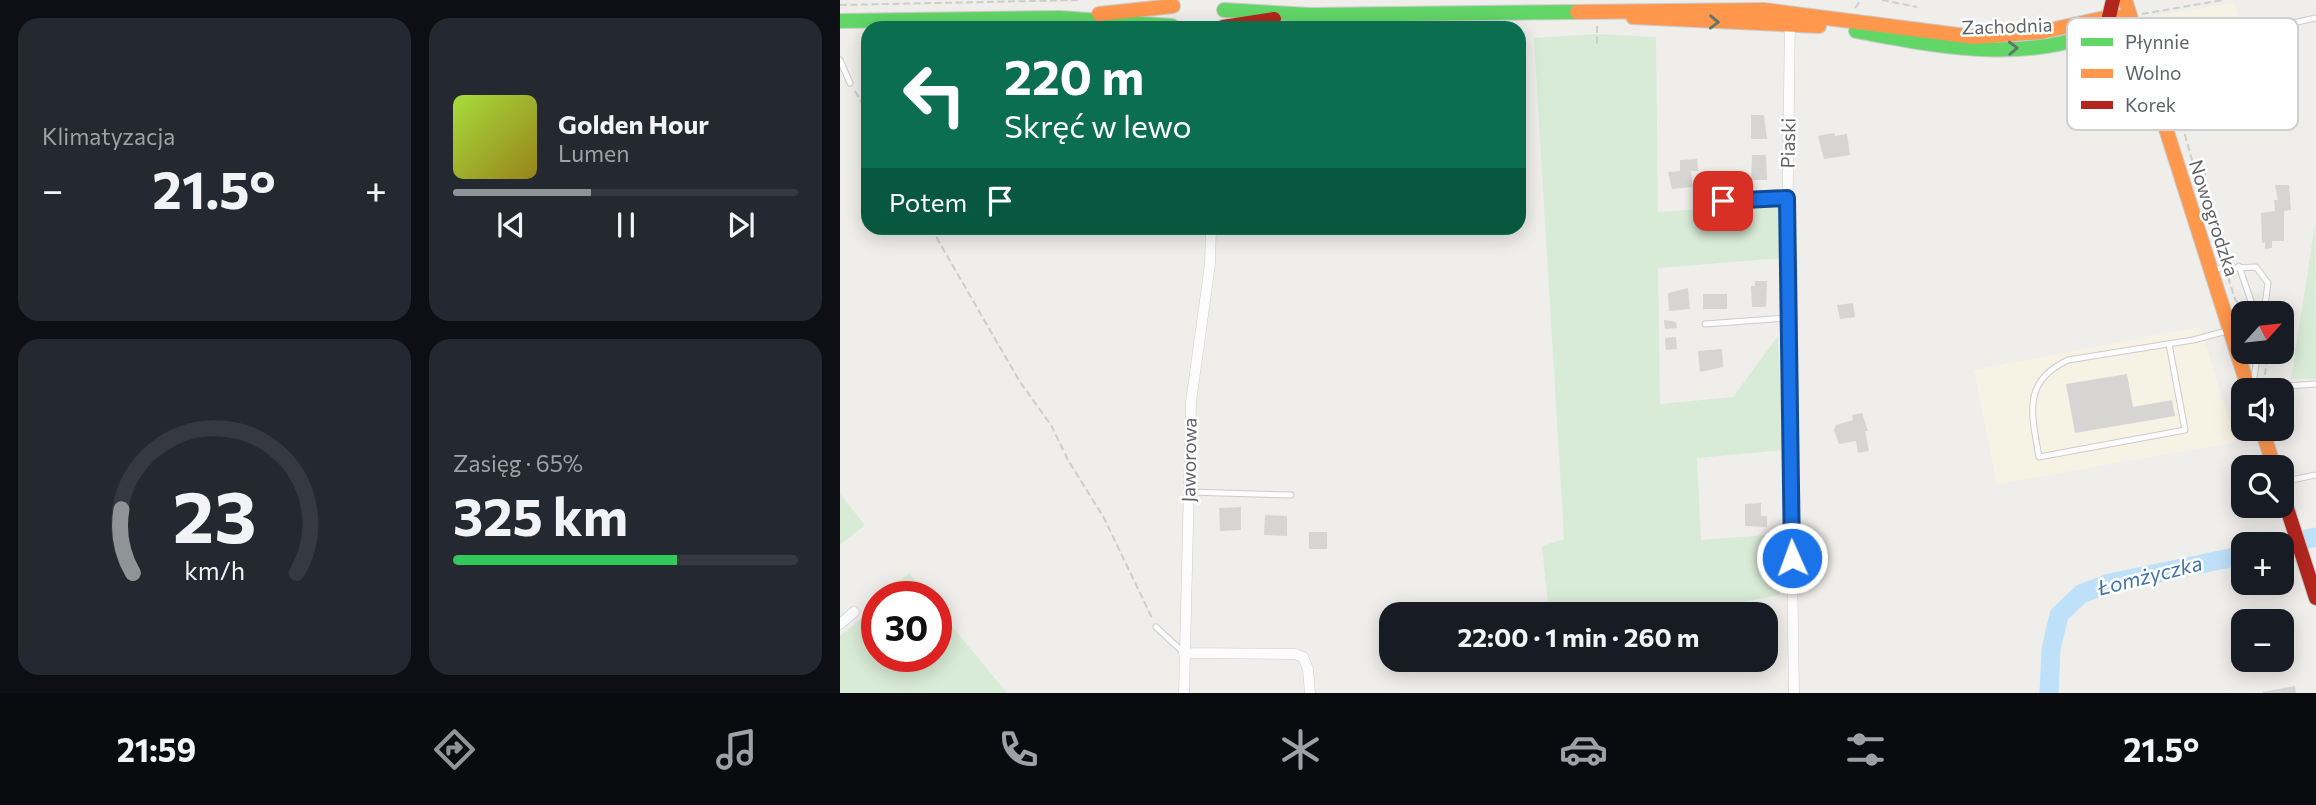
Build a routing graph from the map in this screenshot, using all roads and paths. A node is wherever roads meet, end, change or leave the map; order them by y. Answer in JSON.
{"nodes":[{"id":1,"x":1080,"y":0,"type":"edge"},
{"id":2,"x":1882,"y":0,"type":"edge"},
{"id":3,"x":2113,"y":0,"type":"edge"},
{"id":4,"x":2125,"y":0,"type":"edge"},
{"id":5,"x":2223,"y":0,"type":"edge"},
{"id":6,"x":1175,"y":3,"type":"edge"},
{"id":7,"x":840,"y":5,"type":"edge"},
{"id":8,"x":1221,"y":5,"type":"edge"},
{"id":9,"x":1917,"y":7,"type":"dead end"},
{"id":10,"x":1844,"y":8,"type":"dead end"},
{"id":11,"x":1855,"y":9,"type":"dead end"},
{"id":12,"x":2137,"y":13,"type":"junction"},
{"id":13,"x":1310,"y":15,"type":"junction"},
{"id":14,"x":2109,"y":17,"type":"junction"},
{"id":15,"x":1060,"y":18,"type":"junction"},
{"id":16,"x":1790,"y":18,"type":"junction"},
{"id":17,"x":2104,"y":18,"type":"edge"},
{"id":18,"x":2129,"y":18,"type":"edge"},
{"id":19,"x":2138,"y":18,"type":"edge"},
{"id":20,"x":2141,"y":18,"type":"edge"},
{"id":21,"x":2316,"y":18,"type":"edge"},
{"id":22,"x":840,"y":21,"type":"edge"},
{"id":23,"x":1097,"y":21,"type":"edge"},
{"id":24,"x":1173,"y":21,"type":"edge"},
{"id":25,"x":1270,"y":21,"type":"edge"},
{"id":26,"x":2298,"y":22,"type":"edge"},
{"id":27,"x":2067,"y":26,"type":"edge"},
{"id":28,"x":2067,"y":42,"type":"edge"},
{"id":29,"x":840,"y":60,"type":"edge"},
{"id":30,"x":850,"y":83,"type":"joint"},
{"id":31,"x":861,"y":102,"type":"edge"},
{"id":32,"x":2166,"y":130,"type":"edge"},
{"id":33,"x":2185,"y":130,"type":"edge"},
{"id":34,"x":1787,"y":198,"type":"junction"},
{"id":35,"x":1723,"y":201,"type":"dead end"},
{"id":36,"x":2205,"y":209,"type":"dead end"},
{"id":37,"x":935,"y":235,"type":"edge"},
{"id":38,"x":1210,"y":235,"type":"edge"},
{"id":39,"x":2239,"y":266,"type":"junction"},
{"id":40,"x":2218,"y":269,"type":"junction"},
{"id":41,"x":2236,"y":301,"type":"edge"},
{"id":42,"x":2251,"y":301,"type":"edge"},
{"id":43,"x":2266,"y":301,"type":"edge"},
{"id":44,"x":1788,"y":318,"type":"junction"},
{"id":45,"x":1705,"y":324,"type":"dead end"},
{"id":46,"x":2230,"y":330,"type":"junction"},
{"id":47,"x":2169,"y":344,"type":"junction"},
{"id":48,"x":2247,"y":378,"type":"edge"},
{"id":49,"x":2316,"y":384,"type":"edge"},
{"id":50,"x":2294,"y":385,"type":"edge"},
{"id":51,"x":2316,"y":475,"type":"edge"},
{"id":52,"x":2294,"y":480,"type":"edge"},
{"id":53,"x":1189,"y":492,"type":"junction"},
{"id":54,"x":1291,"y":495,"type":"dead end"},
{"id":55,"x":2290,"y":518,"type":"edge"},
{"id":56,"x":2316,"y":598,"type":"edge"},
{"id":57,"x":854,"y":612,"type":"dead end"},
{"id":58,"x":840,"y":624,"type":"edge"},
{"id":59,"x":1156,"y":627,"type":"joint"},
{"id":60,"x":1184,"y":653,"type":"junction"},
{"id":61,"x":1184,"y":693,"type":"edge"},
{"id":62,"x":1310,"y":693,"type":"edge"},
{"id":63,"x":1794,"y":693,"type":"edge"}],
"edges":[{"from":1,"to":7,"type":"path"},
{"from":2,"to":9,"type":"path"},
{"from":3,"to":14,"type":"main road"},
{"from":4,"to":12,"type":"main road","name":"Nowogrodzka"},
{"from":5,"to":12,"type":"path"},
{"from":6,"to":15,"type":"main road"},
{"from":6,"to":24,"type":"main road"},
{"from":8,"to":13,"type":"main road","name":"Zachodnia"},
{"from":10,"to":11,"type":"path"},
{"from":12,"to":14,"type":"main road","name":"Zachodnia"},
{"from":12,"to":18,"type":"main road","name":"Zachodnia"},
{"from":12,"to":19,"type":"main road","name":"Nowogrodzka"},
{"from":12,"to":20,"type":"path"},
{"from":13,"to":16,"type":"main road","name":"Zachodnia"},
{"from":13,"to":25,"type":"main road","name":"Zachodnia"},
{"from":14,"to":17,"type":"main road","name":"Zachodnia"},
{"from":15,"to":22,"type":"main road"},
{"from":15,"to":23,"type":"main road"},
{"from":16,"to":27,"type":"main road","name":"Zachodnia"},
{"from":16,"to":28,"type":"main road","name":"Zachodnia","one_way":true},
{"from":16,"to":34,"type":"street","name":"Piaski"},
{"from":21,"to":26,"type":"lane"},
{"from":29,"to":30,"type":"lane"},
{"from":30,"to":31,"type":"path"},
{"from":32,"to":40,"type":"main road","name":"Nowogrodzka"},
{"from":33,"to":36,"type":"path"},
{"from":34,"to":35,"type":"lane"},
{"from":34,"to":44,"type":"street","name":"Piaski"},
{"from":37,"to":59,"type":"path"},
{"from":38,"to":53,"type":"street","name":"Jaworowa"},
{"from":39,"to":40,"type":"lane"},
{"from":39,"to":42,"type":"lane"},
{"from":39,"to":43,"type":"lane"},
{"from":40,"to":41,"type":"path"},
{"from":40,"to":46,"type":"main road","name":"Nowogrodzka"},
{"from":44,"to":45,"type":"lane"},
{"from":44,"to":63,"type":"street","name":"Piaski"},
{"from":46,"to":47,"type":"lane"},
{"from":46,"to":48,"type":"main road","name":"Nowogrodzka"},
{"from":47,"to":47,"type":"lane"},
{"from":49,"to":50,"type":"lane"},
{"from":51,"to":52,"type":"lane"},
{"from":53,"to":54,"type":"lane"},
{"from":53,"to":60,"type":"street","name":"Jaworowa"},
{"from":55,"to":56,"type":"main road"},
{"from":57,"to":58,"type":"street"},
{"from":59,"to":60,"type":"lane"},
{"from":60,"to":61,"type":"street","name":"Jaworowa"},
{"from":60,"to":62,"type":"street"}]}
